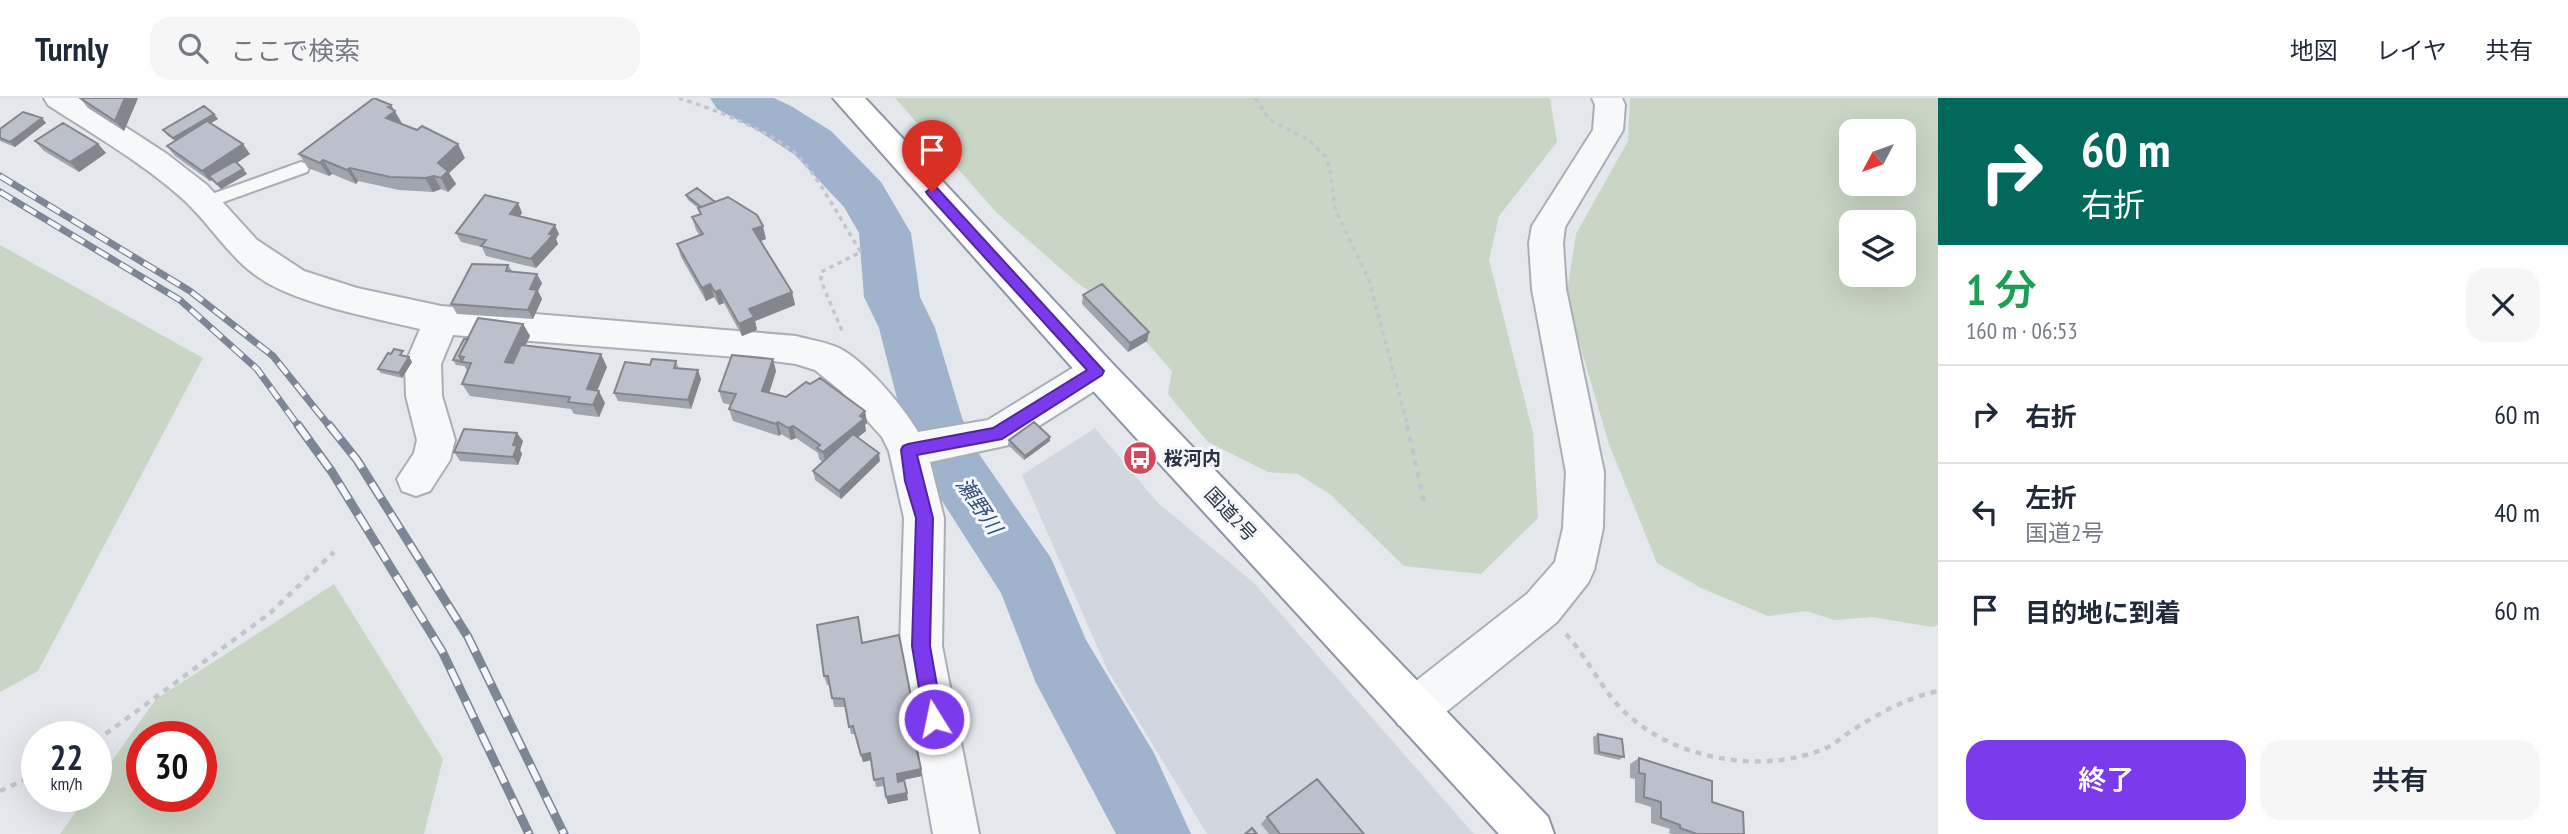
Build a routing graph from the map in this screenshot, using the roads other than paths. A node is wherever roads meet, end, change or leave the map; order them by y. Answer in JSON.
{"nodes":[{"id":1,"x":58,"y":98,"type":"edge"},
{"id":2,"x":848,"y":98,"type":"edge"},
{"id":3,"x":1606,"y":98,"type":"edge"},
{"id":4,"x":301,"y":168,"type":"edge"},
{"id":5,"x":204,"y":203,"type":"junction"},
{"id":6,"x":441,"y":320,"type":"junction"},
{"id":7,"x":1097,"y":371,"type":"junction"},
{"id":8,"x":918,"y":449,"type":"junction"},
{"id":9,"x":416,"y":479,"type":"dead end"},
{"id":10,"x":1414,"y":710,"type":"junction"},
{"id":11,"x":956,"y":834,"type":"edge"},
{"id":12,"x":1531,"y":834,"type":"edge"}],
"edges":[{"from":1,"to":5,"type":"street"},
{"from":2,"to":7,"type":"highway","name":"国道2号"},
{"from":3,"to":10,"type":"street"},
{"from":4,"to":5,"type":"lane"},
{"from":5,"to":6,"type":"street"},
{"from":6,"to":8,"type":"street"},
{"from":6,"to":9,"type":"street"},
{"from":7,"to":8,"type":"street"},
{"from":7,"to":10,"type":"highway","name":"国道2号"},
{"from":8,"to":11,"type":"street"},
{"from":10,"to":12,"type":"highway","name":"国道2号"}]}
